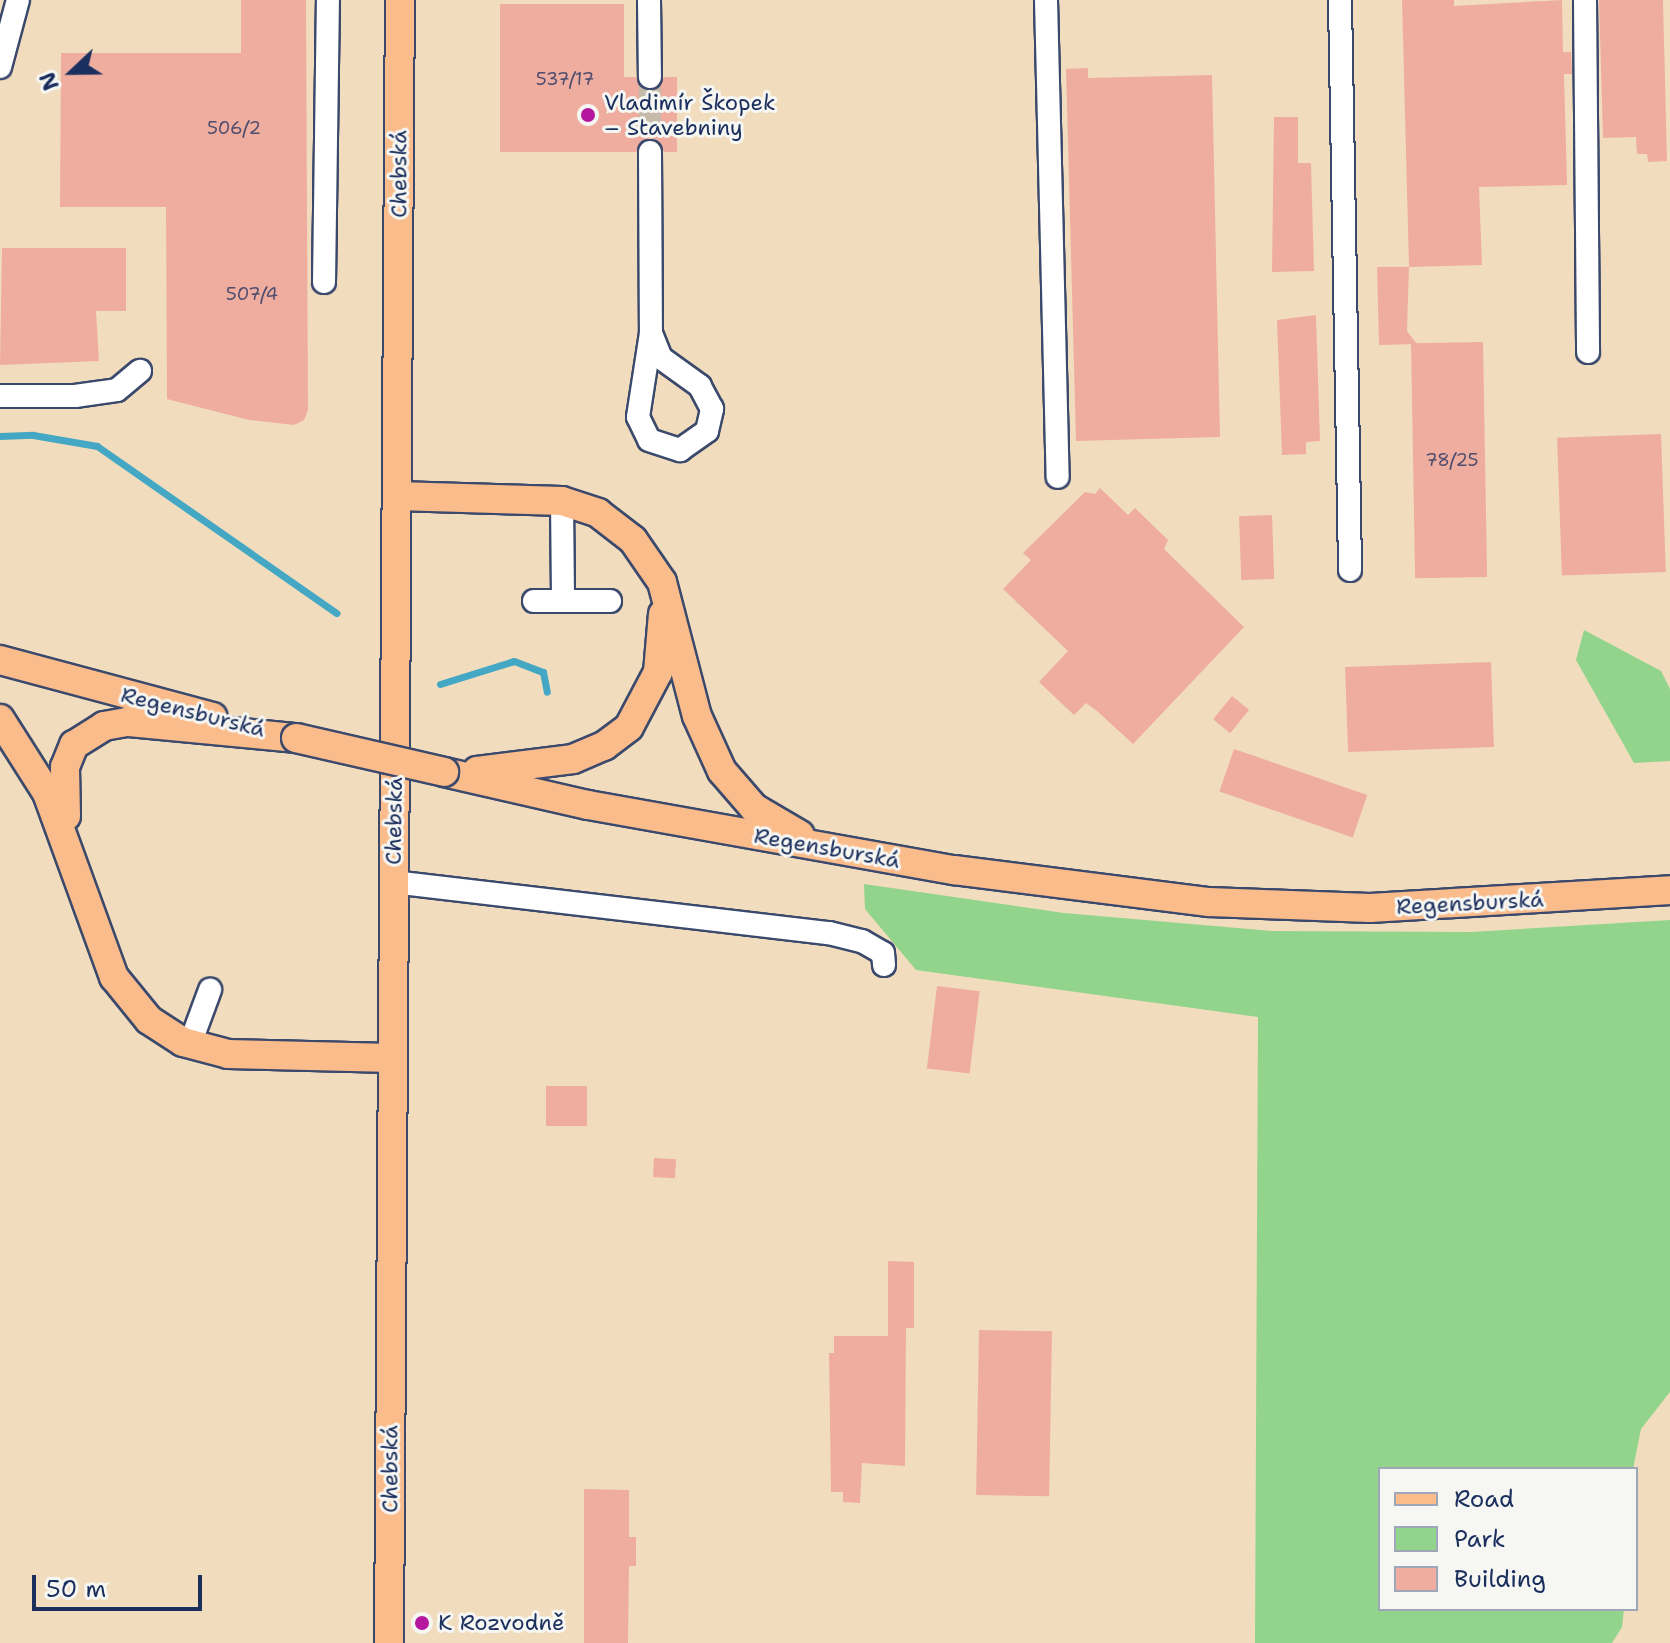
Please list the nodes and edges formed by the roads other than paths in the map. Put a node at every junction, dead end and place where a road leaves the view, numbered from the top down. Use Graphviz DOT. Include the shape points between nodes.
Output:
graph roads {
  1 [pos="18,0"];
  2 [pos="328,0"];
  3 [pos="400,0"];
  4 [pos="649,0"];
  5 [pos="1046,0"];
  6 [pos="1340,0"];
  7 [pos="1585,0"];
  8 [pos="0,67"];
  9 [pos="650,77"];
  10 [pos="650,152"];
  11 [pos="324,282"];
  12 [pos="651,333"];
  13 [pos="1588,352"];
  14 [pos="140,371"];
  15 [pos="0,396"];
  16 [pos="1058,477"];
  17 [pos="397,496"];
  18 [pos="562,501"];
  19 [pos="649,559"];
  20 [pos="1350,570"];
  21 [pos="534,601"];
  22 [pos="563,601"];
  23 [pos="610,601"];
  24 [pos="0,660"];
  25 [pos="0,719"];
  26 [pos="256,732"];
  27 [pos="503,778"];
  28 [pos="69,845"];
  29 [pos="870,856"];
  30 [pos="393,882"];
  31 [pos="1670,890"];
  32 [pos="884,965"];
  33 [pos="210,990"];
  34 [pos="190,1044"];
  35 [pos="392,1058"];
  36 [pos="389,1643"];
  1 -- 8 [label="street"];
  2 -- 11 [label="street"];
  3 -- 17 [label="main road, Chebská"];
  4 -- 9 [label="street"];
  5 -- 16 [label="street"];
  6 -- 20 [label="street"];
  7 -- 13 [label="street"];
  10 -- 12 [label="street"];
  12 -- 12 [label="street" via="638,417 649,440 680,450 707,431 712,409 700,386 661,358"];
  14 -- 15 [label="street" via="117,390"];
  17 -- 18 [label="main road"];
  17 -- 30 [label="main road, Chebská"];
  18 -- 19 [label="main road" via="598,513"];
  18 -- 22 [label="street"];
  19 -- 27 [label="main road" via="664,630 658,672 644,707 604,746"];
  19 -- 29 [label="main road" via="672,609 701,730 722,771 754,808 786,830"];
  21 -- 22 [label="street"];
  22 -- 23 [label="street"];
  24 -- 26 [label="main road, Regensburská"];
  25 -- 28 [label="main road" via="38,774"];
  26 -- 27 [label="main road, Regensburská, bridge" via="444,772"];
  26 -- 28 [label="main road" via="127,722 87,733 74,745 65,767"];
  27 -- 29 [label="main road, Regensburská"];
  28 -- 34 [label="main road" via="114,977 149,1020"];
  29 -- 31 [label="main road, Regensburská" via="1209,902 1370,908"];
  30 -- 32 [label="street" via="829,933 883,953"];
  30 -- 35 [label="main road, Chebská"];
  33 -- 34 [label="street"];
  34 -- 35 [label="main road" via="244,1055"];
  35 -- 36 [label="main road, Chebská"];
}
